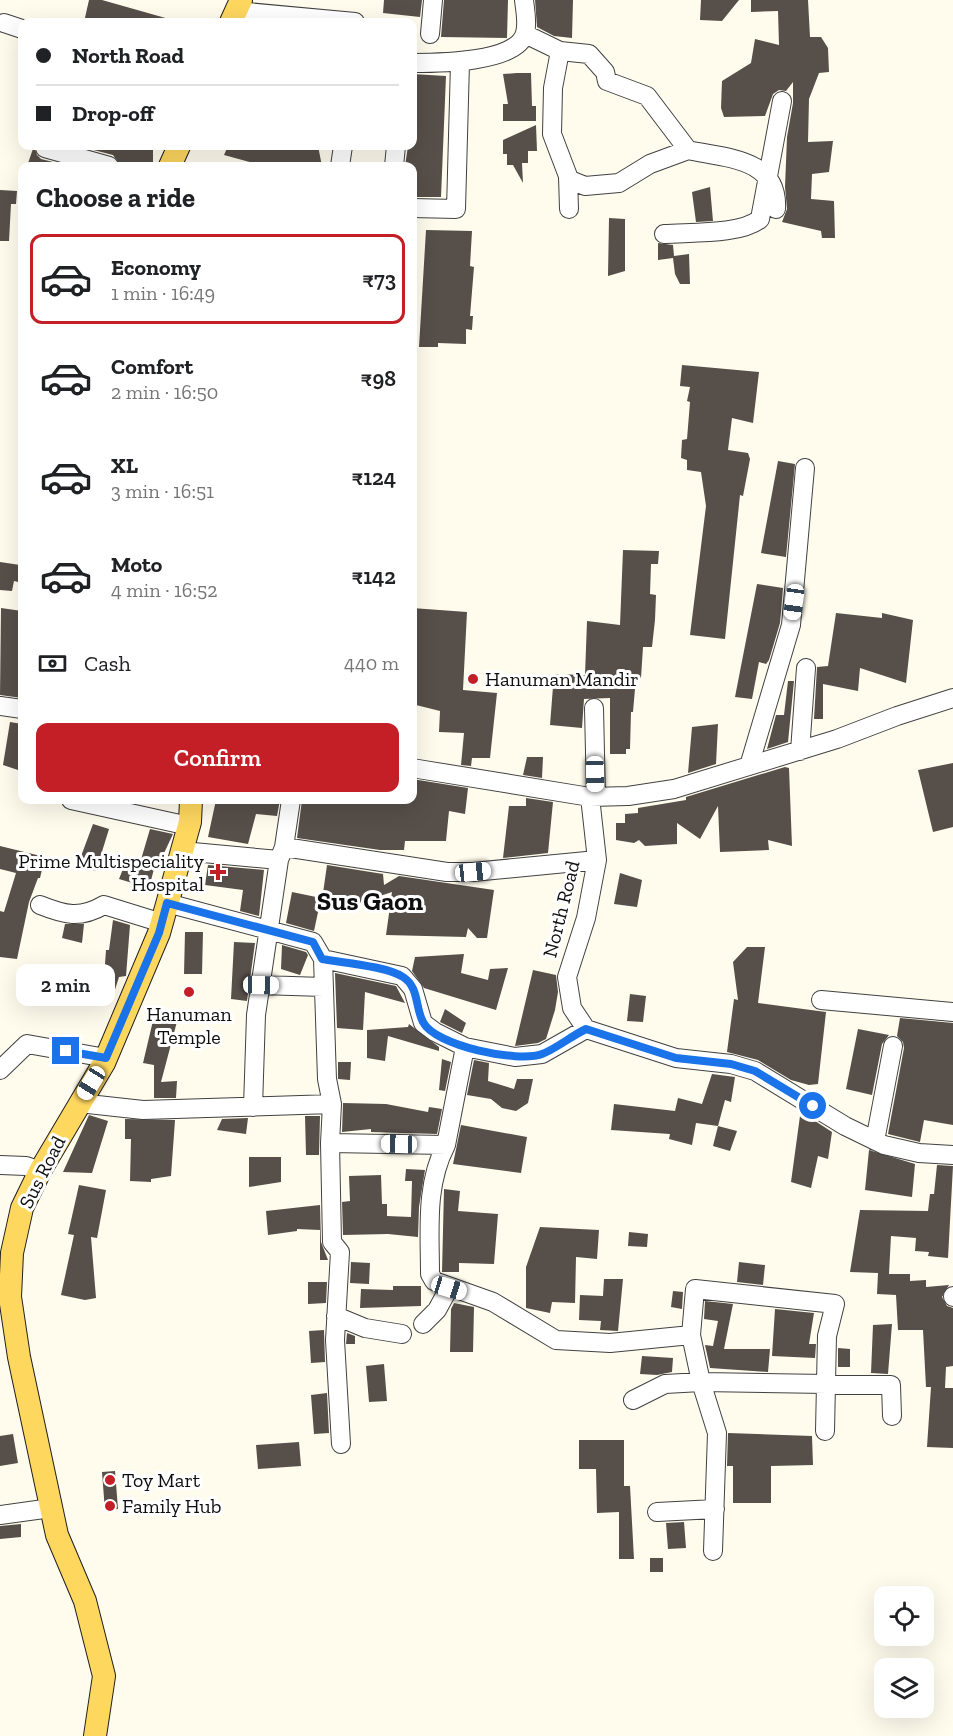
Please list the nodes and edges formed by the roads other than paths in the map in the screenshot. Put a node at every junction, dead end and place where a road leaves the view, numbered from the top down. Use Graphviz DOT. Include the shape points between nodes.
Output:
graph roads {
  1 [pos="433,0"];
  2 [pos="524,0"];
  3 [pos="236,11"];
  4 [pos="312,18"];
  5 [pos="4,23"];
  6 [pos="18,28"];
  7 [pos="430,34"];
  8 [pos="525,34"];
  9 [pos="560,51"];
  10 [pos="417,63"];
  11 [pos="460,63"];
  12 [pos="782,101"];
  13 [pos="52,150"];
  14 [pos="688,150"];
  15 [pos="95,162"];
  16 [pos="769,178"];
  17 [pos="568,179"];
  18 [pos="417,207"];
  19 [pos="569,209"];
  20 [pos="776,209"];
  21 [pos="664,234"];
  22 [pos="805,468"];
  23 [pos="806,668"];
  24 [pos="953,698"];
  25 [pos="0,706"];
  26 [pos="18,708"];
  27 [pos="594,708"];
  28 [pos="800,751"];
  29 [pos="749,766"];
  30 [pos="417,769"];
  31 [pos="593,797"];
  32 [pos="89,804"];
  33 [pos="191,804"];
  34 [pos="290,804"];
  35 [pos="189,826"];
  36 [pos="182,851"];
  37 [pos="282,854"];
  38 [pos="597,860"];
  39 [pos="40,904"];
  40 [pos="164,913"];
  41 [pos="270,931"];
  42 [pos="322,959"];
  43 [pos="261,985"];
  44 [pos="323,987"];
  45 [pos="821,1000"];
  46 [pos="572,1008"];
  47 [pos="953,1012"];
  48 [pos="586,1029"];
  49 [pos="561,1042"];
  50 [pos="893,1046"];
  51 [pos="465,1047"];
  52 [pos="106,1058"];
  53 [pos="0,1070"];
  54 [pos="79,1103"];
  55 [pos="332,1104"];
  56 [pos="253,1107"];
  57 [pos="875,1141"];
  58 [pos="330,1143"];
  59 [pos="446,1145"];
  60 [pos="953,1155"];
  61 [pos="0,1165"];
  62 [pos="40,1171"];
  63 [pos="449,1288"];
  64 [pos="5,1298"];
  65 [pos="336,1316"];
  66 [pos="423,1324"];
  67 [pos="402,1334"];
  68 [pos="691,1335"];
  69 [pos="701,1382"];
  70 [pos="826,1384"];
  71 [pos="633,1400"];
  72 [pos="892,1416"];
  73 [pos="825,1431"];
  74 [pos="341,1444"];
  75 [pos="51,1509"];
  76 [pos="715,1509"];
  77 [pos="657,1512"];
  78 [pos="0,1515"];
  79 [pos="713,1551"];
  80 [pos="95,1736"];
  1 -- 7 [label="street"];
  2 -- 8 [label="street"];
  3 -- 4 [label="street"];
  5 -- 6 [label="street"];
  8 -- 9 [label="street"];
  8 -- 11 [label="street" via="516,47"];
  9 -- 14 [label="street" via="589,54 605,72 607,81 646,96"];
  9 -- 17 [label="street" via="553,88 552,134"];
  10 -- 11 [label="street"];
  11 -- 18 [label="street" via="456,209"];
  12 -- 16 [label="street"];
  13 -- 15 [label="street"];
  14 -- 16 [label="street" via="753,165"];
  14 -- 17 [label="street" via="650,164 619,183 585,186"];
  16 -- 20 [label="street" via="777,192"];
  16 -- 21 [label="street" via="760,219 752,226"];
  17 -- 19 [label="street"];
  22 -- 29 [label="street" via="791,625"];
  23 -- 28 [label="street"];
  24 -- 28 [label="street"];
  25 -- 26 [label="street"];
  27 -- 31 [label="street, North Road"];
  28 -- 29 [label="street"];
  29 -- 31 [label="street" via="674,789"];
  30 -- 31 [label="street"];
  31 -- 38 [label="street, North Road"];
  32 -- 35 [label="street"];
  33 -- 35 [label="main road, Sus Road"];
  34 -- 37 [label="street"];
  35 -- 36 [label="main road, Sus Road"];
  36 -- 37 [label="street"];
  36 -- 40 [label="main road, Sus Road"];
  37 -- 38 [label="street" via="447,872"];
  37 -- 41 [label="street"];
  38 -- 46 [label="street, North Road" via="586,918 567,977"];
  39 -- 40 [label="street" via="75,916 104,905"];
  40 -- 41 [label="street"];
  40 -- 52 [label="main road, Sus Road"];
  41 -- 42 [label="street" via="313,942"];
  41 -- 43 [label="street"];
  42 -- 44 [label="street"];
  42 -- 51 [label="street" via="402,976 413,989 423,1023"];
  43 -- 44 [label="street"];
  43 -- 56 [label="street" via="256,1015"];
  44 -- 55 [label="street" via="327,1079"];
  45 -- 47 [label="street"];
  46 -- 48 [label="street, North Road"];
  46 -- 49 [label="street"];
  48 -- 49 [label="street"];
  48 -- 57 [label="street" via="676,1058 731,1064 755,1071"];
  49 -- 51 [label="street" via="542,1054 515,1057"];
  50 -- 57 [label="street"];
  51 -- 59 [label="street"];
  52 -- 53 [label="street" via="27,1044"];
  52 -- 54 [label="main road, Sus Road"];
  54 -- 56 [label="street" via="143,1110"];
  54 -- 62 [label="main road, Sus Road"];
  55 -- 56 [label="street"];
  55 -- 58 [label="street"];
  57 -- 60 [label="street" via="919,1153"];
  58 -- 59 [label="street"];
  58 -- 65 [label="street" via="332,1242 340,1252"];
  59 -- 63 [label="street" via="436,1162 431,1185 430,1274 434,1281"];
  61 -- 62 [label="street"];
  62 -- 64 [label="main road, Sus Road" via="22,1208"];
  63 -- 66 [label="street" via="437,1310"];
  63 -- 68 [label="street" via="494,1302 556,1340 610,1343"];
  64 -- 75 [label="main road, Sus Road"];
  65 -- 67 [label="street" via="365,1328"];
  65 -- 74 [label="street"];
  68 -- 69 [label="street"];
  68 -- 70 [label="street" via="695,1289 836,1304 827,1336"];
  69 -- 70 [label="street"];
  69 -- 71 [label="street" via="665,1384"];
  69 -- 76 [label="street" via="717,1433"];
  70 -- 72 [label="street" via="891,1385"];
  70 -- 73 [label="street"];
  75 -- 78 [label="street"];
  75 -- 80 [label="main road, Sus Road" via="57,1534 85,1601 104,1676"];
  76 -- 77 [label="street"];
  76 -- 79 [label="street"];
}
